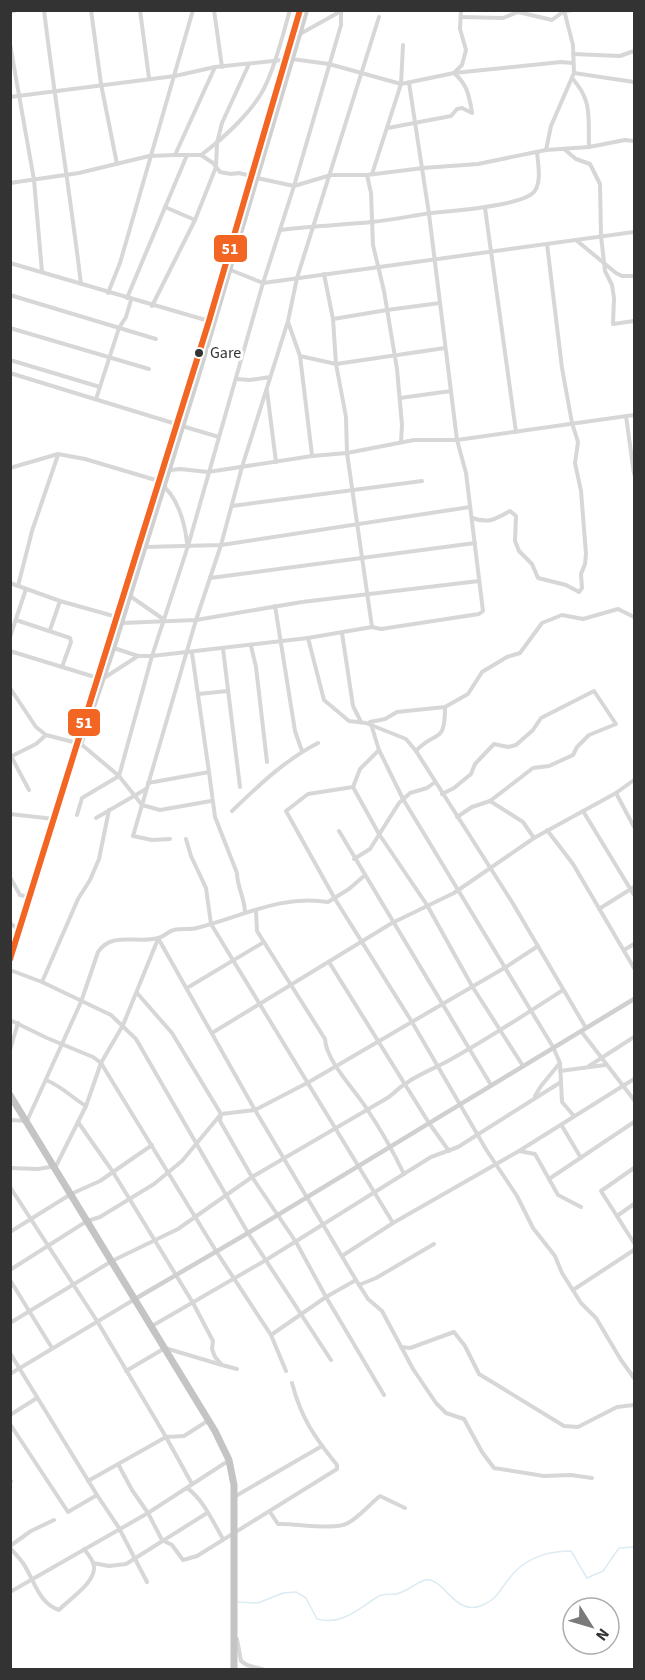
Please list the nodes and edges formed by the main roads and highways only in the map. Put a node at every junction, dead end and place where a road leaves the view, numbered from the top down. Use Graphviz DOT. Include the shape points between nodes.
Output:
graph roads {
  1 [pos="300,10"];
  2 [pos="307,10"];
  3 [pos="254,177"];
  4 [pos="212,322"];
  5 [pos="179,425"];
  6 [pos="101,679"];
  7 [pos="10,959"];
  8 [pos="634,999"];
  9 [pos="10,1095"];
  10 [pos="135,1299"];
  11 [pos="234,1670"];
  1 -- 3 [label="main road"];
  2 -- 3 [label="main road"];
  3 -- 4 [label="main road"];
  3 -- 4 [label="main road" via="223,267"];
  4 -- 5 [label="main road"];
  5 -- 6 [label="main road"];
  5 -- 6 [label="main road" via="169,471"];
  6 -- 7 [label="main road"];
  8 -- 10 [label="main road"];
  9 -- 10 [label="highway"];
  10 -- 11 [label="highway" via="229,1460 234,1485"];
}
